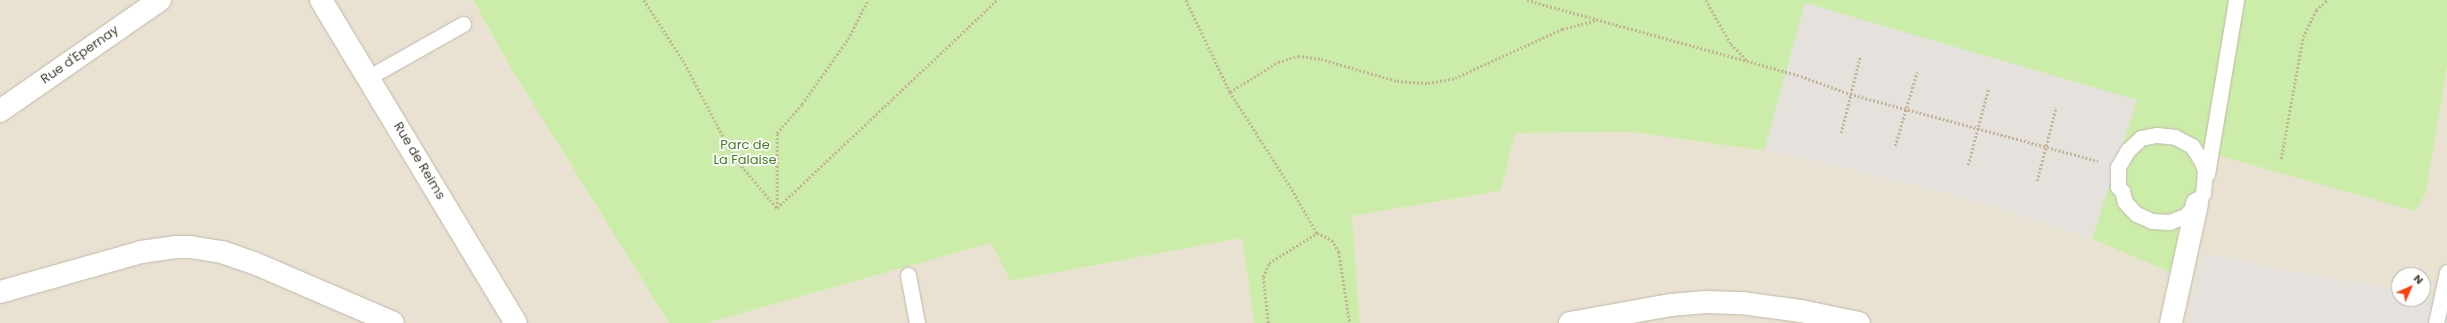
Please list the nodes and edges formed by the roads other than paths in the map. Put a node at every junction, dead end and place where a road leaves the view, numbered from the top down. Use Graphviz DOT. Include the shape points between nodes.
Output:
graph roads {
  1 [pos="160,0"];
  2 [pos="321,0"];
  3 [pos="2236,0"];
  4 [pos="463,24"];
  5 [pos="369,77"];
  6 [pos="0,111"];
  7 [pos="2205,180"];
  8 [pos="2197,204"];
  9 [pos="2447,272"];
  10 [pos="908,275"];
  11 [pos="0,292"];
  12 [pos="1648,316"];
  13 [pos="393,323"];
  14 [pos="516,323"];
  15 [pos="917,323"];
  16 [pos="1570,323"];
  17 [pos="1858,323"];
  18 [pos="2171,323"];
  19 [pos="2436,323"];
  1 -- 6 [label="street, Rue d'Epernay"];
  2 -- 5 [label="street, Rue de Reims"];
  3 -- 7 [label="lane"];
  4 -- 5 [label="lane"];
  5 -- 14 [label="street, Rue de Reims"];
  7 -- 8 [label="lane"];
  7 -- 8 [label="lane" via="2202,162 2195,150 2184,141 2166,135 2141,138 2128,150 2118,166 2118,187 2122,191 2124,202 2144,219 2160,222 2177,220"];
  8 -- 18 [label="street"];
  9 -- 19 [label="lane"];
  10 -- 15 [label="lane"];
  11 -- 13 [label="street" via="141,252 190,247 222,252 254,263"];
  12 -- 16 [label="street"];
  12 -- 17 [label="street" via="1691,303 1742,303 1801,311"];
}
